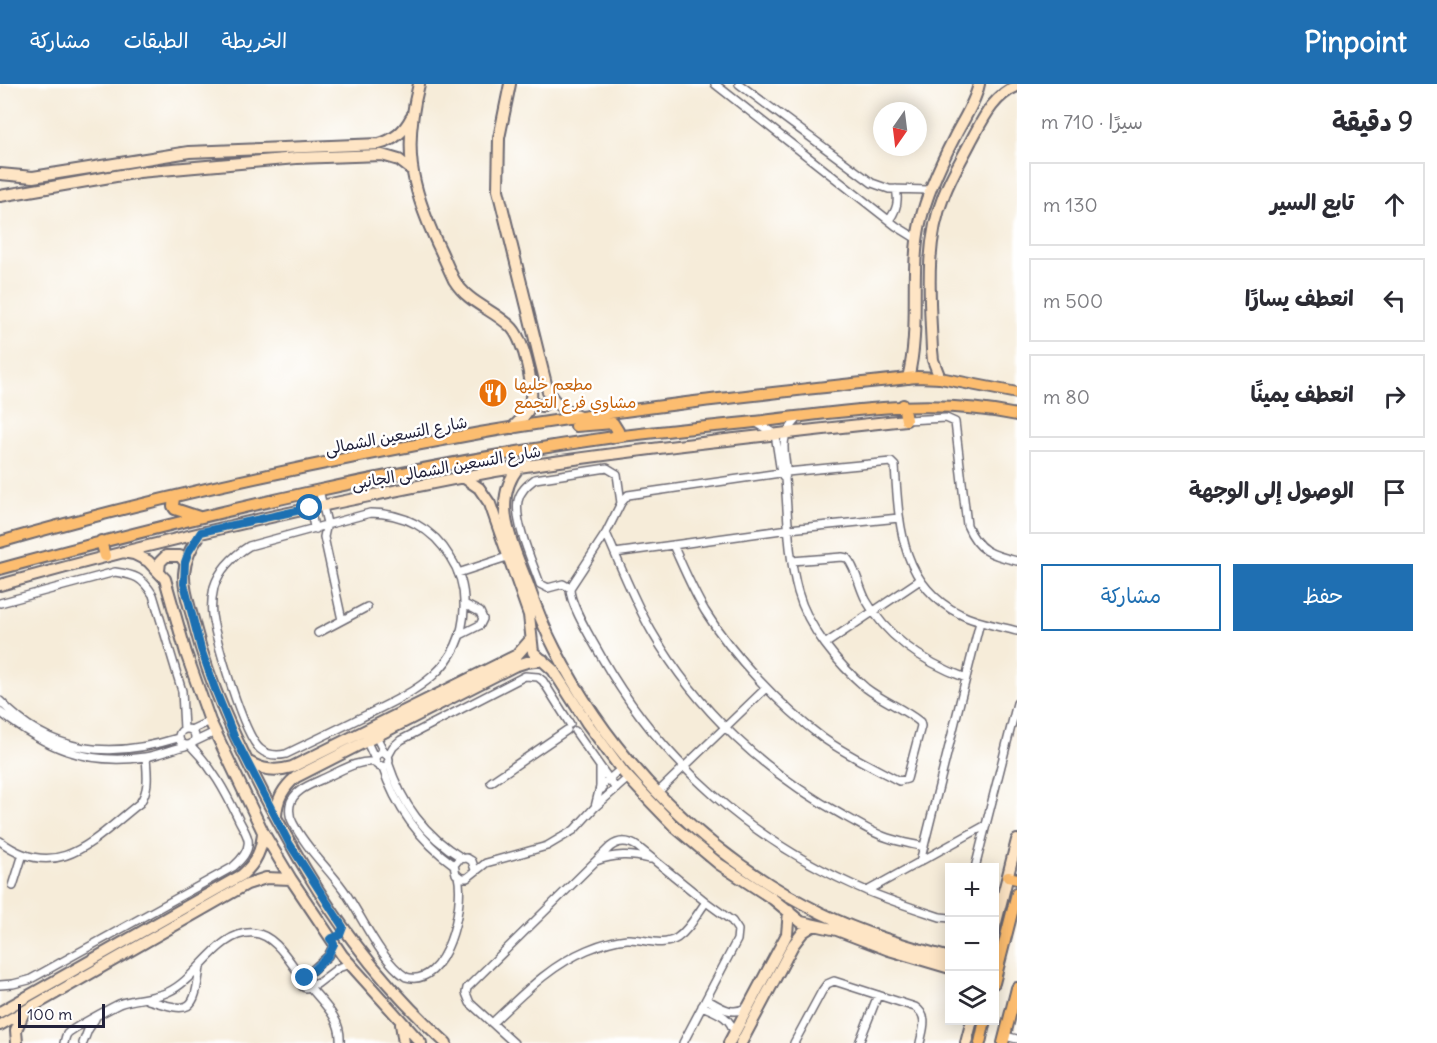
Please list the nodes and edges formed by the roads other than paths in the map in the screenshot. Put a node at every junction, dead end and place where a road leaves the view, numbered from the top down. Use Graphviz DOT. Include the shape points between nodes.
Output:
graph roads {
  1 [pos="419,84"];
  2 [pos="510,84"];
  3 [pos="715,84"];
  4 [pos="739,84"];
  5 [pos="1017,86"];
  6 [pos="978,88"];
  7 [pos="995,100"];
  8 [pos="411,118"];
  9 [pos="412,170"];
  10 [pos="0,174"];
  11 [pos="19,177"];
  12 [pos="896,189"];
  13 [pos="930,190"];
  14 [pos="13,193"];
  15 [pos="0,196"];
  16 [pos="889,220"];
  17 [pos="917,239"];
  18 [pos="914,349"];
  19 [pos="932,350"];
  20 [pos="908,378"];
  21 [pos="940,378"];
  22 [pos="1017,393"];
  23 [pos="551,398"];
  24 [pos="531,404"];
  25 [pos="903,405"];
  26 [pos="1017,415"];
  27 [pos="799,417"];
  28 [pos="584,418"];
  29 [pos="906,420"];
  30 [pos="755,422"];
  31 [pos="548,423"];
  32 [pos="512,428"];
  33 [pos="788,433"];
  34 [pos="775,434"];
  35 [pos="612,438"];
  36 [pos="519,467"];
  37 [pos="784,474"];
  38 [pos="463,477"];
  39 [pos="320,490"];
  40 [pos="306,493"];
  41 [pos="174,497"];
  42 [pos="621,503"];
  43 [pos="323,505"];
  44 [pos="310,508"];
  45 [pos="499,512"];
  46 [pos="202,518"];
  47 [pos="899,518"];
  48 [pos="327,523"];
  49 [pos="314,527"];
  50 [pos="789,529"];
  51 [pos="201,532"];
  52 [pos="606,533"];
  53 [pos="324,537"];
  54 [pos="0,542"];
  55 [pos="100,542"];
  56 [pos="673,544"];
  57 [pos="119,552"];
  58 [pos="615,553"];
  59 [pos="105,556"];
  60 [pos="507,557"];
  61 [pos="792,561"];
  62 [pos="1017,561"];
  63 [pos="185,562"];
  64 [pos="0,569"];
  65 [pos="159,571"];
  66 [pos="458,573"];
  67 [pos="920,580"];
  68 [pos="0,585"];
  69 [pos="570,588"];
  70 [pos="0,603"];
  71 [pos="464,604"];
  72 [pos="367,607"];
  73 [pos="872,611"];
  74 [pos="342,620"];
  75 [pos="980,622"];
  76 [pos="1017,631"];
  77 [pos="547,632"];
  78 [pos="318,633"];
  79 [pos="460,635"];
  80 [pos="531,640"];
  81 [pos="825,644"];
  82 [pos="555,650"];
  83 [pos="541,661"];
  84 [pos="966,678"];
  85 [pos="766,688"];
  86 [pos="395,700"];
  87 [pos="0,701"];
  88 [pos="1017,703"];
  89 [pos="221,705"];
  90 [pos="382,707"];
  91 [pos="401,711"];
  92 [pos="0,712"];
  93 [pos="208,718"];
  94 [pos="388,718"];
  95 [pos="571,728"];
  96 [pos="725,728"];
  97 [pos="188,730"];
  98 [pos="1012,732"];
  99 [pos="369,734"];
  100 [pos="234,736"];
  101 [pos="217,737"];
  102 [pos="1017,737"];
  103 [pos="178,738"];
  104 [pos="189,744"];
  105 [pos="146,757"];
  106 [pos="246,760"];
  107 [pos="382,760"];
  108 [pos="600,768"];
  109 [pos="684,768"];
  110 [pos="625,773"];
  111 [pos="609,779"];
  112 [pos="491,782"];
  113 [pos="600,787"];
  114 [pos="616,789"];
  115 [pos="657,793"];
  116 [pos="607,796"];
  117 [pos="595,807"];
  118 [pos="276,817"];
  119 [pos="986,825"];
  120 [pos="263,832"];
  121 [pos="1017,840"];
  122 [pos="0,841"];
  123 [pos="924,847"];
  124 [pos="23,854"];
  125 [pos="462,858"];
  126 [pos="470,859"];
  127 [pos="492,860"];
  128 [pos="655,861"];
  129 [pos="594,862"];
  130 [pos="920,862"];
  131 [pos="976,863"];
  132 [pos="454,865"];
  133 [pos="247,870"];
  134 [pos="475,870"];
  135 [pos="458,876"];
  136 [pos="470,877"];
  137 [pos="1012,878"];
  138 [pos="291,879"];
  139 [pos="254,881"];
  140 [pos="13,886"];
  141 [pos="867,891"];
  142 [pos="460,892"];
  143 [pos="1017,893"];
  144 [pos="797,900"];
  145 [pos="706,902"];
  146 [pos="789,913"];
  147 [pos="820,913"];
  148 [pos="998,917"];
  149 [pos="945,918"];
  150 [pos="816,925"];
  151 [pos="343,927"];
  152 [pos="332,941"];
  153 [pos="364,954"];
  154 [pos="945,956"];
  155 [pos="350,964"];
  156 [pos="200,965"];
  157 [pos="945,967"];
  158 [pos="997,971"];
  159 [pos="308,982"];
  160 [pos="0,985"];
  161 [pos="1017,988"];
  162 [pos="878,995"];
  163 [pos="145,999"];
  164 [pos="704,1002"];
  165 [pos="22,1006"];
  166 [pos="749,1006"];
  167 [pos="0,1012"];
  168 [pos="97,1017"];
  169 [pos="400,1021"];
  170 [pos="492,1023"];
  171 [pos="0,1025"];
  172 [pos="971,1025"];
  173 [pos="984,1025"];
  174 [pos="1017,1039"];
  175 [pos="735,1040"];
  176 [pos="1004,1040"];
  177 [pos="17,1043"];
  178 [pos="64,1043"];
  179 [pos="83,1043"];
  180 [pos="340,1043"];
  181 [pos="404,1043"];
  182 [pos="421,1043"];
  183 [pos="446,1043"];
  184 [pos="514,1043"];
  185 [pos="683,1043"];
  186 [pos="794,1043"];
  187 [pos="859,1043"];
  188 [pos="920,1043"];
  189 [pos="966,1043"];
  190 [pos="980,1043"];
  1 -- 8 [label="street"];
  2 -- 23 [label="street" via="499,138 498,190"];
  3 -- 16 [label="street"];
  4 -- 12 [label="street" via="866,180"];
  5 -- 7 [label="street"];
  6 -- 7 [label="street"];
  6 -- 13 [label="street"];
  7 -- 19 [label="street" via="944,194 935,226 929,274"];
  8 -- 9 [label="street"];
  8 -- 11 [label="street" via="402,132 379,144 189,152"];
  9 -- 14 [label="street" via="399,160 382,155 296,158 160,170"];
  9 -- 24 [label="street" via="420,202 454,279 470,299 508,324 519,337"];
  10 -- 11 [label="street"];
  11 -- 14 [label="street"];
  12 -- 13 [label="street"];
  12 -- 16 [label="street" via="898,202"];
  13 -- 17 [label="street"];
  14 -- 15 [label="street"];
  16 -- 17 [label="street"];
  17 -- 18 [label="street"];
  18 -- 19 [label="street" via="923,353"];
  18 -- 20 [label="street"];
  19 -- 21 [label="street"];
  20 -- 21 [label="main road, شارع التسعين الشمالى"];
  20 -- 28 [label="main road, شارع التسعين الشمالى"];
  21 -- 22 [label="main road, شارع التسعين الشمالى"];
  23 -- 24 [label="street" via="542,406"];
  23 -- 28 [label="street" via="566,411"];
  24 -- 32 [label="street"];
  25 -- 26 [label="main road" via="971,407"];
  25 -- 27 [label="main road"];
  25 -- 29 [label="main road"];
  27 -- 30 [label="main road"];
  27 -- 33 [label="street"];
  28 -- 31 [label="main road, شارع التسعين الشمالى"];
  29 -- 33 [label="street, شارع التسعين الشمالى الجانبى"];
  29 -- 62 [label="street" via="946,418 955,422 967,525 984,550"];
  30 -- 34 [label="street"];
  30 -- 35 [label="main road"];
  31 -- 32 [label="main road, شارع التسعين الشمالى"];
  31 -- 35 [label="main road" via="561,427 613,423 618,431"];
  32 -- 41 [label="main road, شارع التسعين الشمالى"];
  33 -- 34 [label="street, شارع التسعين الشمالى الجانبى"];
  33 -- 37 [label="street"];
  34 -- 36 [label="street, شارع التسعين الشمالى الجانبى"];
  34 -- 37 [label="street"];
  35 -- 39 [label="main road"];
  36 -- 38 [label="street, شارع التسعين الشمالى الجانبى"];
  36 -- 45 [label="street" via="505,491"];
  37 -- 42 [label="street" via="634,493"];
  37 -- 47 [label="street" via="892,463"];
  37 -- 50 [label="street"];
  38 -- 43 [label="street, شارع التسعين الشمالى الجانبى"];
  38 -- 45 [label="street"];
  39 -- 40 [label="main road"];
  39 -- 43 [label="street"];
  40 -- 44 [label="street"];
  40 -- 46 [label="main road"];
  41 -- 46 [label="main road" via="175,510"];
  41 -- 54 [label="main road, شارع التسعين الشمالى"];
  42 -- 52 [label="street"];
  42 -- 69 [label="street" via="617,474 607,468 535,479 521,493 518,513 540,584 548,588 563,584"];
  43 -- 44 [label="street, شارع التسعين الشمالى الجانبى"];
  43 -- 48 [label="street"];
  44 -- 49 [label="street"];
  44 -- 51 [label="street, شارع التسعين الشمالى الجانبى"];
  45 -- 60 [label="street"];
  45 -- 77 [label="street"];
  46 -- 55 [label="main road"];
  47 -- 50 [label="street"];
  47 -- 67 [label="street" via="905,549"];
  48 -- 49 [label="street"];
  48 -- 53 [label="street"];
  48 -- 66 [label="street" via="370,513 401,517 416,523 442,544"];
  49 -- 53 [label="street"];
  49 -- 90 [label="street" via="249,546 237,553 220,574 213,594 212,615 236,699 258,748 279,756"];
  50 -- 56 [label="street"];
  50 -- 61 [label="street"];
  51 -- 57 [label="street, شارع التسعين الشمالى الجانبى"];
  51 -- 63 [label="street"];
  52 -- 58 [label="street"];
  52 -- 69 [label="street"];
  53 -- 74 [label="street"];
  55 -- 59 [label="main road"];
  55 -- 64 [label="main road"];
  56 -- 58 [label="street"];
  56 -- 85 [label="street" via="706,612"];
  57 -- 59 [label="street, شارع التسعين الشمالى الجانبى"];
  57 -- 65 [label="street" via="134,554"];
  58 -- 96 [label="street" via="631,593 661,646"];
  59 -- 68 [label="street, شارع التسعين الشمالى الجانبى"];
  60 -- 66 [label="street"];
  60 -- 80 [label="street" via="530,621"];
  61 -- 73 [label="street" via="847,558"];
  61 -- 81 [label="street" via="798,593"];
  63 -- 65 [label="street" via="171,554 160,562"];
  63 -- 89 [label="street" via="184,584"];
  65 -- 93 [label="street" via="169,589"];
  66 -- 71 [label="street"];
  67 -- 73 [label="street"];
  67 -- 75 [label="street" via="944,604"];
  69 -- 109 [label="street" via="570,597 587,632 636,712"];
  70 -- 97 [label="street" via="115,572 134,575 145,582 153,595 182,691"];
  71 -- 79 [label="street"];
  71 -- 79 [label="street" via="480,612 483,618 477,627"];
  72 -- 74 [label="street"];
  73 -- 81 [label="street"];
  73 -- 84 [label="street" via="912,650"];
  74 -- 78 [label="street"];
  75 -- 76 [label="street"];
  75 -- 84 [label="street"];
  77 -- 80 [label="street" via="536,634"];
  77 -- 82 [label="street"];
  79 -- 86 [label="street" via="436,674"];
  80 -- 83 [label="street" via="533,652"];
  80 -- 91 [label="street" via="517,655"];
  81 -- 85 [label="street" via="867,688 920,722 905,781 824,738"];
  82 -- 83 [label="street" via="551,657"];
  82 -- 115 [label="street" via="597,718"];
  83 -- 99 [label="street" via="514,666"];
  83 -- 110 [label="street" via="553,670"];
  84 -- 123 [label="street"];
  85 -- 96 [label="street"];
  86 -- 90 [label="street"];
  86 -- 91 [label="street"];
  87 -- 103 [label="street" via="34,729 77,747 121,751"];
  88 -- 98 [label="street"];
  89 -- 93 [label="street" via="213,707"];
  89 -- 100 [label="street"];
  90 -- 94 [label="street"];
  91 -- 94 [label="street"];
  92 -- 105 [label="street" via="27,733 57,748 90,757"];
  93 -- 97 [label="street"];
  93 -- 101 [label="street"];
  94 -- 99 [label="street"];
  95 -- 107 [label="street" via="543,681 525,676 401,740"];
  95 -- 108 [label="street"];
  95 -- 112 [label="street"];
  96 -- 109 [label="street"];
  96 -- 123 [label="street" via="819,802 878,834"];
  97 -- 103 [label="street"];
  97 -- 104 [label="street" via="195,737"];
  98 -- 102 [label="street"];
  98 -- 119 [label="street"];
  99 -- 106 [label="street" via="280,770 256,767"];
  99 -- 107 [label="street"];
  99 -- 107 [label="street"];
  99 -- 118 [label="street" via="296,777 280,794"];
  100 -- 101 [label="street" via="228,743"];
  100 -- 106 [label="street"];
  101 -- 104 [label="street"];
  101 -- 120 [label="street"];
  103 -- 104 [label="street" via="180,743"];
  104 -- 105 [label="street"];
  104 -- 160 [label="street" via="214,773 248,839 242,858 233,867 29,980"];
  105 -- 124 [label="street" via="145,796 93,843 59,858"];
  106 -- 118 [label="street"];
  107 -- 125 [label="street" via="415,817 431,836"];
  107 -- 132 [label="street" via="393,795 412,826"];
  107 -- 142 [label="street" via="353,764 298,791 290,806 291,817 311,852 354,904 374,940 401,974 411,979 427,974 447,951"];
  108 -- 111 [label="street"];
  108 -- 113 [label="street"];
  109 -- 115 [label="street"];
  109 -- 141 [label="street" via="771,841"];
  110 -- 111 [label="street"];
  110 -- 114 [label="street"];
  110 -- 146 [label="street" via="694,844"];
  111 -- 113 [label="street"];
  111 -- 114 [label="street"];
  113 -- 116 [label="street"];
  113 -- 117 [label="street"];
  114 -- 116 [label="street"];
  115 -- 144 [label="street" via="726,855"];
  116 -- 117 [label="street"];
  117 -- 127 [label="street" via="557,842"];
  118 -- 151 [label="street"];
  119 -- 130 [label="street"];
  119 -- 131 [label="street"];
  120 -- 133 [label="street" via="259,853"];
  120 -- 138 [label="street"];
  121 -- 137 [label="street"];
  122 -- 124 [label="street"];
  123 -- 130 [label="street"];
  124 -- 140 [label="street"];
  125 -- 126 [label="street"];
  125 -- 132 [label="street"];
  126 -- 127 [label="street"];
  126 -- 134 [label="street"];
  127 -- 134 [label="street"];
  128 -- 129 [label="street" via="620,855"];
  128 -- 129 [label="street" via="633,843 620,842"];
  128 -- 145 [label="street"];
  129 -- 170 [label="street" via="470,983 467,999"];
  130 -- 141 [label="street"];
  132 -- 135 [label="street"];
  133 -- 139 [label="street"];
  133 -- 165 [label="street"];
  134 -- 136 [label="street"];
  135 -- 136 [label="street"];
  135 -- 142 [label="street"];
  136 -- 142 [label="street"];
  137 -- 148 [label="street"];
  138 -- 139 [label="street" via="272,877"];
  138 -- 152 [label="street"];
  139 -- 165 [label="street"];
  141 -- 149 [label="street"];
  143 -- 158 [label="main road"];
  144 -- 146 [label="street" via="789,906"];
  144 -- 147 [label="street"];
  145 -- 164 [label="street" via="736,925 738,935"];
  145 -- 170 [label="street" via="682,934 670,941 614,941 566,961 534,983"];
  146 -- 150 [label="street" via="801,922"];
  146 -- 166 [label="street" via="787,934"];
  147 -- 150 [label="street"];
  147 -- 154 [label="street"];
  150 -- 157 [label="street"];
  150 -- 175 [label="street" via="803,932 793,945"];
  151 -- 152 [label="street"];
  151 -- 153 [label="street"];
  152 -- 155 [label="street"];
  152 -- 159 [label="street" via="328,956 308,974"];
  153 -- 155 [label="street" via="355,956"];
  153 -- 183 [label="street"];
  155 -- 159 [label="street" via="317,984"];
  155 -- 169 [label="street"];
  156 -- 159 [label="street" via="236,936 255,933 273,941"];
  156 -- 163 [label="street" via="172,990"];
  156 -- 163 [label="street" via="197,995 190,1005 179,1008"];
  159 -- 180 [label="street" via="334,1014"];
  161 -- 176 [label="main road"];
  162 -- 186 [label="street" via="841,982 827,984"];
  162 -- 187 [label="street"];
  162 -- 188 [label="street" via="922,1011 925,1019"];
  163 -- 168 [label="street" via="120,1004"];
  164 -- 166 [label="street" via="732,1012"];
  164 -- 175 [label="street" via="728,1020"];
  164 -- 185 [label="street"];
  165 -- 167 [label="street"];
  165 -- 171 [label="street"];
  165 -- 177 [label="street"];
  166 -- 175 [label="street"];
  168 -- 178 [label="street" via="69,1032"];
  168 -- 179 [label="street"];
  169 -- 181 [label="street"];
  169 -- 182 [label="street"];
  170 -- 184 [label="street"];
  172 -- 189 [label="street"];
  173 -- 190 [label="main road"];
  174 -- 176 [label="street"];
}
